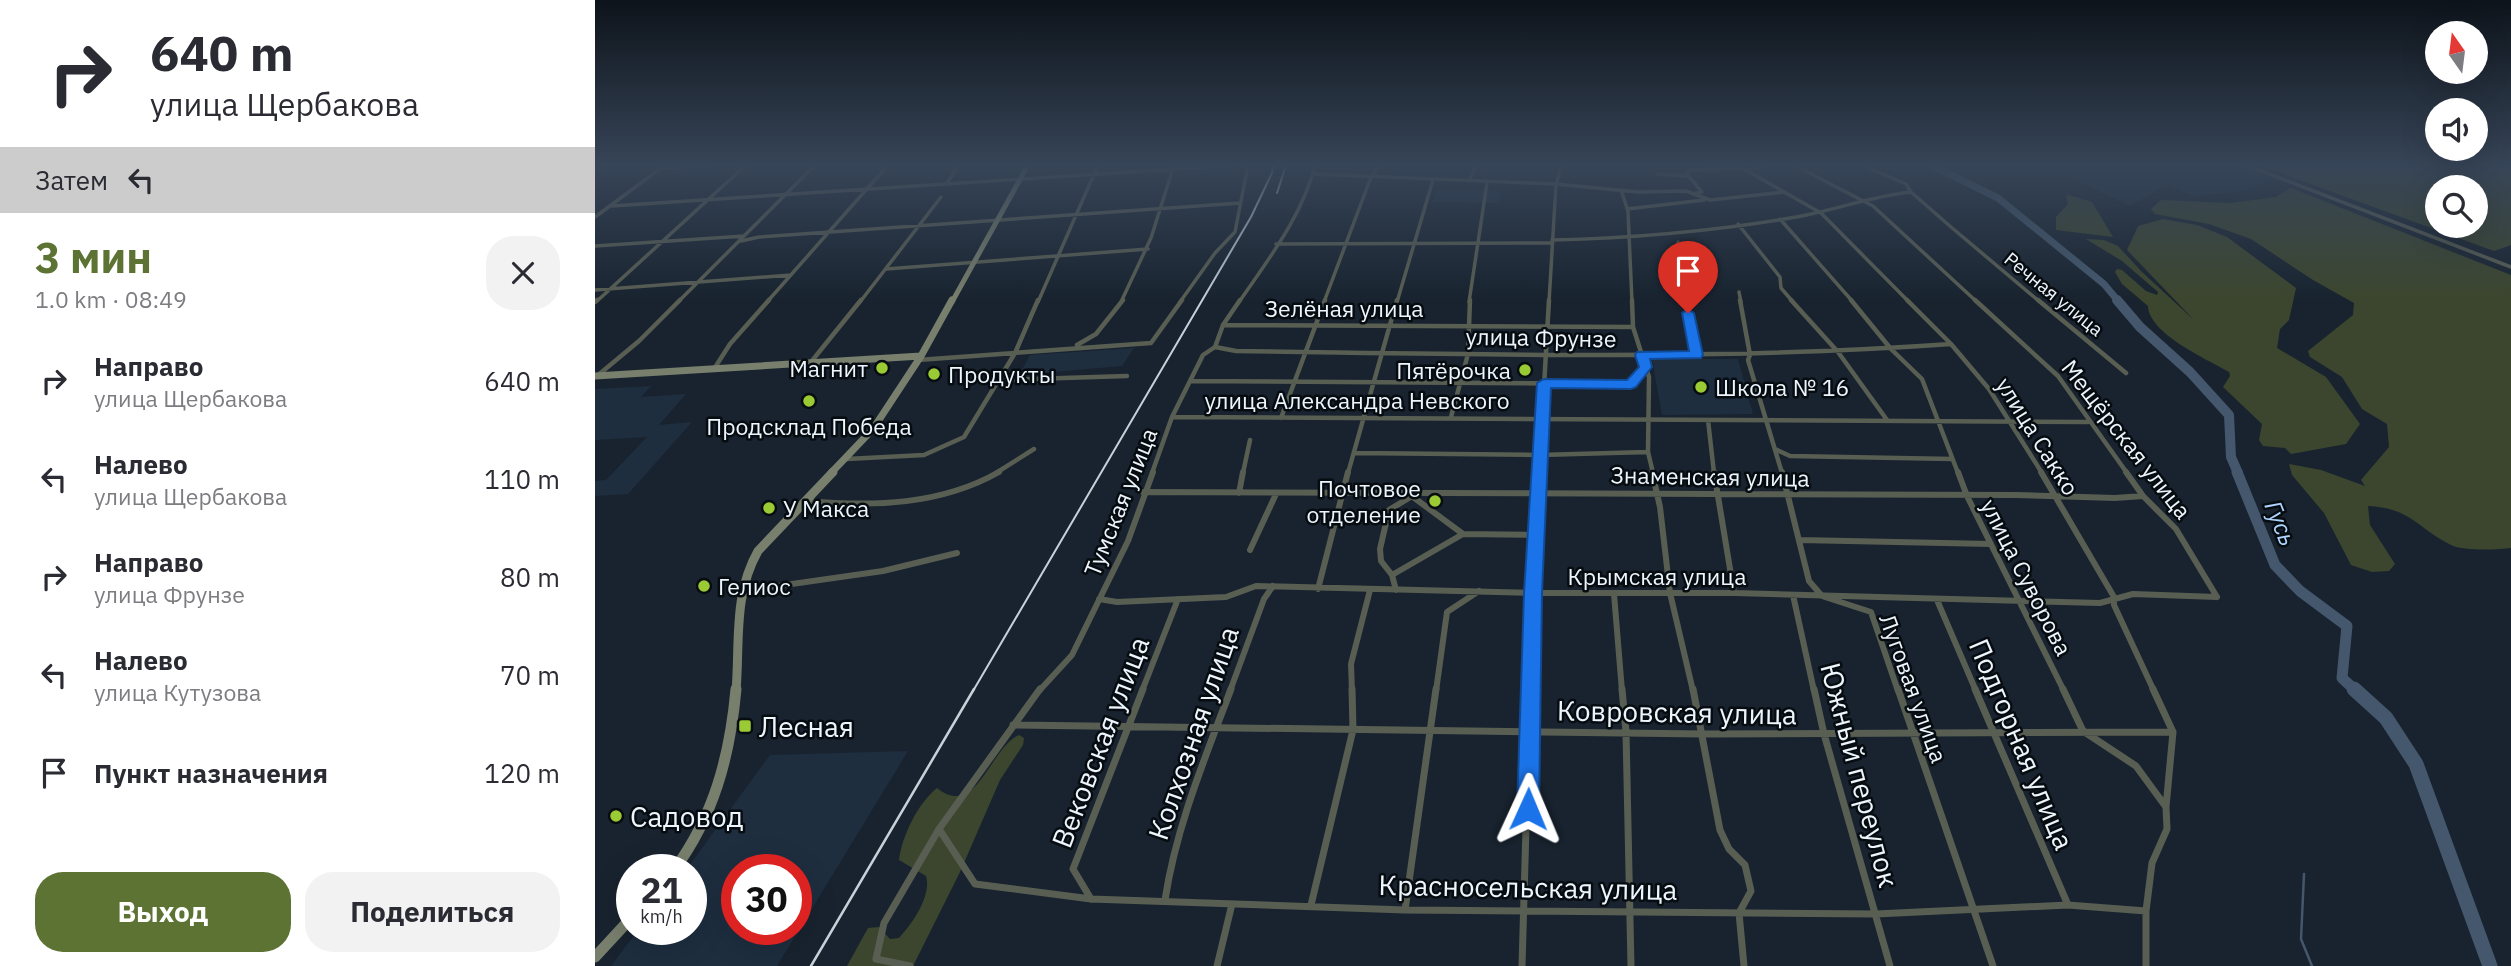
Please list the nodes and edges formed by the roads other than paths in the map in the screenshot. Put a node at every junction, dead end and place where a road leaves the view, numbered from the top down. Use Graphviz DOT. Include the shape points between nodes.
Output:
graph roads {
  1 [pos="697,210"];
  2 [pos="770,210"];
  3 [pos="849,210"];
  4 [pos="930,210"];
  5 [pos="1002,210"];
  6 [pos="1078,210"];
  7 [pos="1132,210"];
  8 [pos="1160,210"];
  9 [pos="1239,210"];
  10 [pos="1298,210"];
  11 [pos="1359,210"];
  12 [pos="1423,210"];
  13 [pos="1483,210"];
  14 [pos="1554,210"];
  15 [pos="1627,210"];
  16 [pos="1816,210"];
  17 [pos="1831,210"];
  18 [pos="1877,210"];
  19 [pos="1932,210"];
  20 [pos="2363,210"];
  21 [pos="1821,213"];
  22 [pos="1076,214"];
  23 [pos="997,219"];
  24 [pos="1780,219"];
  25 [pos="1738,225"];
  26 [pos="916,226"];
  27 [pos="830,232"];
  28 [pos="1627,237"];
  29 [pos="742,238"];
  30 [pos="660,242"];
  31 [pos="1551,242"];
  32 [pos="1678,242"];
  33 [pos="1412,243"];
  34 [pos="1276,244"];
  35 [pos="1346,244"];
  36 [pos="1478,244"];
  37 [pos="595,246"];
  38 [pos="1148,249"];
  39 [pos="1060,256"];
  40 [pos="972,262"];
  41 [pos="2511,267"];
  42 [pos="886,269"];
  43 [pos="791,275"];
  44 [pos="698,283"];
  45 [pos="609,289"];
  46 [pos="595,290"];
  47 [pos="1739,292"];
  48 [pos="595,302"];
  49 [pos="1223,325"];
  50 [pos="1391,325"];
  51 [pos="1316,326"];
  52 [pos="1470,327"];
  53 [pos="1548,327"];
  54 [pos="1633,327"];
  55 [pos="1151,343"];
  56 [pos="1951,344"];
  57 [pos="1215,347"];
  58 [pos="1070,348"];
  59 [pos="1891,349"];
  60 [pos="1305,352"];
  61 [pos="1838,352"];
  62 [pos="1015,353"];
  63 [pos="1383,353"];
  64 [pos="1466,354"];
  65 [pos="1547,355"];
  66 [pos="1641,355"];
  67 [pos="1696,355"];
  68 [pos="1750,355"];
  69 [pos="919,358"];
  70 [pos="811,362"];
  71 [pos="1646,367"];
  72 [pos="714,369"];
  73 [pos="2126,373"];
  74 [pos="596,376"];
  75 [pos="1127,376"];
  76 [pos="1000,380"];
  77 [pos="1190,381"];
  78 [pos="1463,381"];
  79 [pos="1293,383"];
  80 [pos="1544,383"];
  81 [pos="1373,384"];
  82 [pos="1172,417"];
  83 [pos="1362,417"];
  84 [pos="1451,417"];
  85 [pos="1281,418"];
  86 [pos="1543,418"];
  87 [pos="1647,420"];
  88 [pos="1708,420"];
  89 [pos="1764,420"];
  90 [pos="1887,420"];
  91 [pos="1938,422"];
  92 [pos="2012,422"];
  93 [pos="2088,422"];
  94 [pos="1249,440"];
  95 [pos="1034,449"];
  96 [pos="1775,449"];
  97 [pos="1648,452"];
  98 [pos="1355,453"];
  99 [pos="1540,455"];
  100 [pos="847,459"];
  101 [pos="1952,459"];
  102 [pos="1143,492"];
  103 [pos="1657,492"];
  104 [pos="1239,493"];
  105 [pos="1540,493"];
  106 [pos="1276,494"];
  107 [pos="1343,494"];
  108 [pos="1409,494"];
  109 [pos="1717,495"];
  110 [pos="1789,495"];
  111 [pos="1968,496"];
  112 [pos="2143,496"];
  113 [pos="2057,497"];
  114 [pos="808,501"];
  115 [pos="1463,534"];
  116 [pos="1536,535"];
  117 [pos="1800,540"];
  118 [pos="1990,544"];
  119 [pos="1251,550"];
  120 [pos="957,553"];
  121 [pos="1392,575"];
  122 [pos="1273,586"];
  123 [pos="1318,589"];
  124 [pos="1370,590"];
  125 [pos="1396,590"];
  126 [pos="740,591"];
  127 [pos="1479,591"];
  128 [pos="1533,593"];
  129 [pos="1670,593"];
  130 [pos="1734,593"];
  131 [pos="1614,594"];
  132 [pos="1793,595"];
  133 [pos="1822,596"];
  134 [pos="2114,597"];
  135 [pos="2217,597"];
  136 [pos="1099,599"];
  137 [pos="1178,599"];
  138 [pos="1937,600"];
  139 [pos="2021,601"];
  140 [pos="1013,725"];
  141 [pos="1131,725"];
  142 [pos="1217,727"];
  143 [pos="1353,730"];
  144 [pos="1429,730"];
  145 [pos="1529,731"];
  146 [pos="2083,731"];
  147 [pos="1626,732"];
  148 [pos="1993,732"];
  149 [pos="2173,732"];
  150 [pos="1703,734"];
  151 [pos="1824,734"];
  152 [pos="1912,734"];
  153 [pos="2166,807"];
  154 [pos="939,829"];
  155 [pos="687,854"];
  156 [pos="1091,899"];
  157 [pos="1165,900"];
  158 [pos="1232,904"];
  159 [pos="1311,905"];
  160 [pos="2069,905"];
  161 [pos="1973,908"];
  162 [pos="1405,910"];
  163 [pos="1629,911"];
  164 [pos="2146,911"];
  165 [pos="1526,912"];
  166 [pos="1739,913"];
  167 [pos="1876,914"];
  168 [pos="616,934"];
  169 [pos="595,957"];
  170 [pos="909,966"];
  171 [pos="1217,966"];
  172 [pos="1522,966"];
  173 [pos="1631,966"];
  174 [pos="1744,966"];
  175 [pos="1890,966"];
  176 [pos="1993,966"];
  177 [pos="2146,966"];
  1 -- 30 [label="street"];
  2 -- 29 [label="street"];
  3 -- 27 [label="street"];
  4 -- 26 [label="street"];
  5 -- 23 [label="main road"];
  6 -- 22 [label="street"];
  7 -- 22 [label="street"];
  8 -- 38 [label="street"];
  9 -- 55 [label="street" via="1235,232"];
  10 -- 34 [label="street, Тумская улица"];
  11 -- 35 [label="street"];
  12 -- 33 [label="street"];
  13 -- 36 [label="street"];
  14 -- 31 [label="street"];
  15 -- 28 [label="street"];
  16 -- 21 [label="street, улица Сакко"];
  17 -- 21 [label="street"];
  18 -- 93 [label="street, Мещёрская улица" via="2058,376"];
  19 -- 73 [label="street, Речная улица"];
  20 -- 41 [label="street"];
  21 -- 24 [label="street"];
  21 -- 56 [label="street, улица Сакко"];
  22 -- 23 [label="street"];
  22 -- 39 [label="street"];
  23 -- 26 [label="street"];
  23 -- 40 [label="main road"];
  24 -- 25 [label="street"];
  24 -- 59 [label="street, улица Суворова"];
  25 -- 28 [label="street"];
  25 -- 61 [label="street" via="1780,277 1781,288"];
  26 -- 27 [label="street"];
  26 -- 42 [label="street"];
  27 -- 29 [label="street"];
  27 -- 43 [label="street"];
  28 -- 31 [label="street"];
  28 -- 54 [label="street"];
  29 -- 30 [label="street"];
  29 -- 44 [label="street"];
  30 -- 37 [label="street"];
  30 -- 45 [label="street"];
  31 -- 36 [label="street"];
  31 -- 53 [label="street"];
  32 -- 67 [label="street"];
  33 -- 35 [label="street"];
  33 -- 36 [label="street"];
  33 -- 50 [label="street"];
  34 -- 35 [label="street"];
  34 -- 49 [label="street, Тумская улица"];
  35 -- 51 [label="street"];
  36 -- 52 [label="street" via="1467,317"];
  38 -- 39 [label="street"];
  38 -- 58 [label="street" via="1113,314 1088,341"];
  39 -- 40 [label="street"];
  39 -- 62 [label="street"];
  40 -- 42 [label="street"];
  40 -- 69 [label="main road"];
  42 -- 70 [label="street"];
  43 -- 44 [label="street"];
  43 -- 72 [label="street"];
  44 -- 45 [label="street"];
  44 -- 74 [label="street"];
  45 -- 46 [label="street"];
  45 -- 48 [label="street"];
  47 -- 68 [label="street"];
  49 -- 51 [label="street, Зелёная улица"];
  49 -- 57 [label="street, Тумская улица"];
  50 -- 51 [label="street, Зелёная улица"];
  50 -- 52 [label="street, Зелёная улица"];
  50 -- 63 [label="street"];
  51 -- 60 [label="street"];
  52 -- 53 [label="street, Зелёная улица"];
  52 -- 64 [label="street"];
  53 -- 54 [label="street, Зелёная улица"];
  53 -- 65 [label="street"];
  54 -- 66 [label="street"];
  55 -- 58 [label="street"];
  56 -- 59 [label="street, улица Фрунзе"];
  56 -- 92 [label="street, улица Сакко"];
  57 -- 60 [label="street, улица Фрунзе"];
  57 -- 77 [label="street, Тумская улица" via="1203,355"];
  58 -- 62 [label="street"];
  59 -- 61 [label="street, улица Фрунзе"];
  59 -- 91 [label="street, улица Суворова" via="1922,379"];
  60 -- 63 [label="street, улица Фрунзе"];
  60 -- 79 [label="street"];
  61 -- 68 [label="street, улица Фрунзе"];
  61 -- 90 [label="street"];
  62 -- 69 [label="street"];
  62 -- 76 [label="street"];
  63 -- 64 [label="street, улица Фрунзе"];
  63 -- 81 [label="street"];
  64 -- 65 [label="street, улица Фрунзе"];
  64 -- 78 [label="street"];
  65 -- 66 [label="street, улица Фрунзе"];
  65 -- 80 [label="street"];
  66 -- 67 [label="street, улица Фрунзе"];
  66 -- 71 [label="street"];
  67 -- 68 [label="street, улица Фрунзе"];
  68 -- 89 [label="street"];
  69 -- 70 [label="main road"];
  69 -- 100 [label="main road" via="873,429"];
  70 -- 72 [label="main road"];
  71 -- 80 [label="street" via="1631,384"];
  71 -- 87 [label="street"];
  72 -- 74 [label="main road"];
  75 -- 76 [label="street"];
  76 -- 100 [label="street" via="964,437 924,455"];
  77 -- 79 [label="street"];
  77 -- 82 [label="street, Тумская улица"];
  78 -- 80 [label="street"];
  78 -- 81 [label="street"];
  78 -- 84 [label="street"];
  79 -- 81 [label="street"];
  79 -- 85 [label="street"];
  80 -- 86 [label="street"];
  81 -- 83 [label="street"];
  82 -- 85 [label="street, улица Александра Невского"];
  82 -- 102 [label="street, Тумская улица"];
  83 -- 84 [label="street, улица Александра Невского"];
  83 -- 85 [label="street, улица Александра Невского"];
  83 -- 98 [label="street"];
  84 -- 86 [label="street, улица Александра Невского"];
  86 -- 87 [label="street, улица Александра Невского"];
  86 -- 99 [label="street"];
  87 -- 88 [label="street, улица Александра Невского"];
  87 -- 97 [label="street"];
  88 -- 89 [label="street, улица Александра Невского"];
  88 -- 109 [label="street"];
  89 -- 90 [label="street, улица Александра Невского"];
  89 -- 96 [label="street"];
  90 -- 91 [label="street, улица Александра Невского"];
  91 -- 92 [label="street, улица Александра Невского"];
  91 -- 101 [label="street, улица Суворова"];
  92 -- 93 [label="street, улица Александра Невского"];
  92 -- 113 [label="street, улица Сакко"];
  93 -- 112 [label="street, Мещёрская улица"];
  94 -- 104 [label="street"];
  95 -- 114 [label="street" via="982,481 938,495 873,504"];
  96 -- 101 [label="street" via="1790,456"];
  96 -- 110 [label="street"];
  97 -- 99 [label="street"];
  97 -- 103 [label="street"];
  98 -- 99 [label="street"];
  98 -- 107 [label="street"];
  99 -- 105 [label="street"];
  100 -- 114 [label="main road"];
  101 -- 111 [label="street, улица Суворова"];
  102 -- 104 [label="street, Знаменская улица"];
  102 -- 136 [label="street, Тумская улица" via="1128,541"];
  103 -- 105 [label="street, Знаменская улица"];
  103 -- 109 [label="street, Знаменская улица"];
  103 -- 129 [label="street"];
  104 -- 106 [label="street, Знаменская улица"];
  105 -- 108 [label="street, Знаменская улица"];
  105 -- 116 [label="street"];
  106 -- 107 [label="street, Знаменская улица"];
  106 -- 119 [label="street"];
  107 -- 108 [label="street, Знаменская улица"];
  107 -- 123 [label="street"];
  108 -- 115 [label="street"];
  108 -- 121 [label="street" via="1389,510 1380,549 1381,561"];
  109 -- 110 [label="street, Знаменская улица"];
  109 -- 130 [label="street"];
  110 -- 111 [label="street, Знаменская улица"];
  110 -- 117 [label="street"];
  111 -- 113 [label="street, Знаменская улица"];
  111 -- 118 [label="street, улица Суворова"];
  112 -- 113 [label="street, Знаменская улица"];
  112 -- 135 [label="street, Мещёрская улица" via="2160,508"];
  113 -- 134 [label="street, улица Сакко"];
  114 -- 126 [label="main road" via="758,551"];
  115 -- 116 [label="street"];
  115 -- 121 [label="street"];
  116 -- 128 [label="street"];
  117 -- 118 [label="street"];
  117 -- 133 [label="street" via="1809,581"];
  118 -- 139 [label="street, улица Суворова"];
  120 -- 126 [label="street" via="871,573"];
  121 -- 125 [label="street"];
  122 -- 123 [label="street, Крымская улица"];
  122 -- 137 [label="street, Крымская улица" via="1256,586 1226,597"];
  122 -- 142 [label="street, Колхозная улица"];
  123 -- 124 [label="street, Крымская улица"];
  124 -- 125 [label="street, Крымская улица"];
  124 -- 143 [label="street" via="1351,664"];
  125 -- 127 [label="street, Крымская улица"];
  126 -- 155 [label="main road" via="729,748 704,827"];
  127 -- 128 [label="street, Крымская улица"];
  127 -- 144 [label="street" via="1447,612"];
  128 -- 131 [label="street, Крымская улица"];
  128 -- 145 [label="street"];
  129 -- 130 [label="street, Крымская улица"];
  129 -- 131 [label="street, Крымская улица"];
  129 -- 150 [label="street"];
  130 -- 132 [label="street, Крымская улица"];
  131 -- 147 [label="street"];
  132 -- 133 [label="street, Крымская улица"];
  132 -- 151 [label="street, Южный переулок"];
  133 -- 138 [label="street, Крымская улица"];
  133 -- 152 [label="street, Луговая улица" via="1871,611"];
  134 -- 135 [label="street, Крымская улица"];
  134 -- 139 [label="street, Крымская улица" via="2100,603"];
  134 -- 149 [label="street, улица Сакко"];
  136 -- 137 [label="street, Крымская улица"];
  136 -- 140 [label="street, Тумская улица" via="1072,655"];
  137 -- 141 [label="street, Вековская улица"];
  138 -- 139 [label="street, Крымская улица"];
  138 -- 148 [label="street, Подгорная улица"];
  139 -- 146 [label="street, улица Суворова"];
  140 -- 141 [label="street, Ковровская улица"];
  140 -- 154 [label="street, Тумская улица"];
  141 -- 142 [label="street, Ковровская улица"];
  141 -- 156 [label="street, Вековская улица" via="1073,869"];
  142 -- 143 [label="street, Ковровская улица"];
  142 -- 157 [label="street, Колхозная улица" via="1192,794 1168,874"];
  143 -- 144 [label="street, Ковровская улица"];
  143 -- 159 [label="street"];
  144 -- 145 [label="street, Ковровская улица"];
  144 -- 162 [label="street"];
  145 -- 147 [label="street, Ковровская улица"];
  145 -- 165 [label="street"];
  146 -- 148 [label="street, Ковровская улица"];
  146 -- 149 [label="street, Ковровская улица"];
  146 -- 153 [label="street" via="2137,766"];
  147 -- 150 [label="street, Ковровская улица"];
  147 -- 163 [label="street"];
  148 -- 152 [label="street, Ковровская улица"];
  148 -- 160 [label="street, Подгорная улица"];
  149 -- 153 [label="street"];
  150 -- 151 [label="street, Ковровская улица"];
  150 -- 166 [label="street" via="1720,830 1729,849 1745,865 1751,891"];
  151 -- 152 [label="street, Ковровская улица"];
  151 -- 167 [label="street, Южный переулок"];
  152 -- 161 [label="street, Луговая улица"];
  153 -- 164 [label="street" via="2167,829 2152,863"];
  154 -- 156 [label="street, Красносельская улица" via="975,884"];
  154 -- 170 [label="street, Тумская улица" via="884,923 876,959"];
  156 -- 157 [label="street, Красносельская улица"];
  157 -- 158 [label="street, Красносельская улица"];
  158 -- 159 [label="street, Красносельская улица"];
  158 -- 171 [label="street"];
  159 -- 162 [label="street, Красносельская улица"];
  160 -- 161 [label="street, Красносельская улица"];
  160 -- 164 [label="street, Красносельская улица"];
  161 -- 167 [label="street, Красносельская улица"];
  161 -- 176 [label="street, Луговая улица"];
  162 -- 165 [label="street, Красносельская улица"];
  163 -- 165 [label="street, Красносельская улица"];
  163 -- 166 [label="street, Красносельская улица"];
  163 -- 173 [label="street"];
  164 -- 177 [label="street"];
  165 -- 172 [label="street"];
  166 -- 167 [label="street, Красносельская улица"];
  166 -- 174 [label="street"];
  167 -- 175 [label="street, Южный переулок"];
  168 -- 169 [label="main road"];
}
